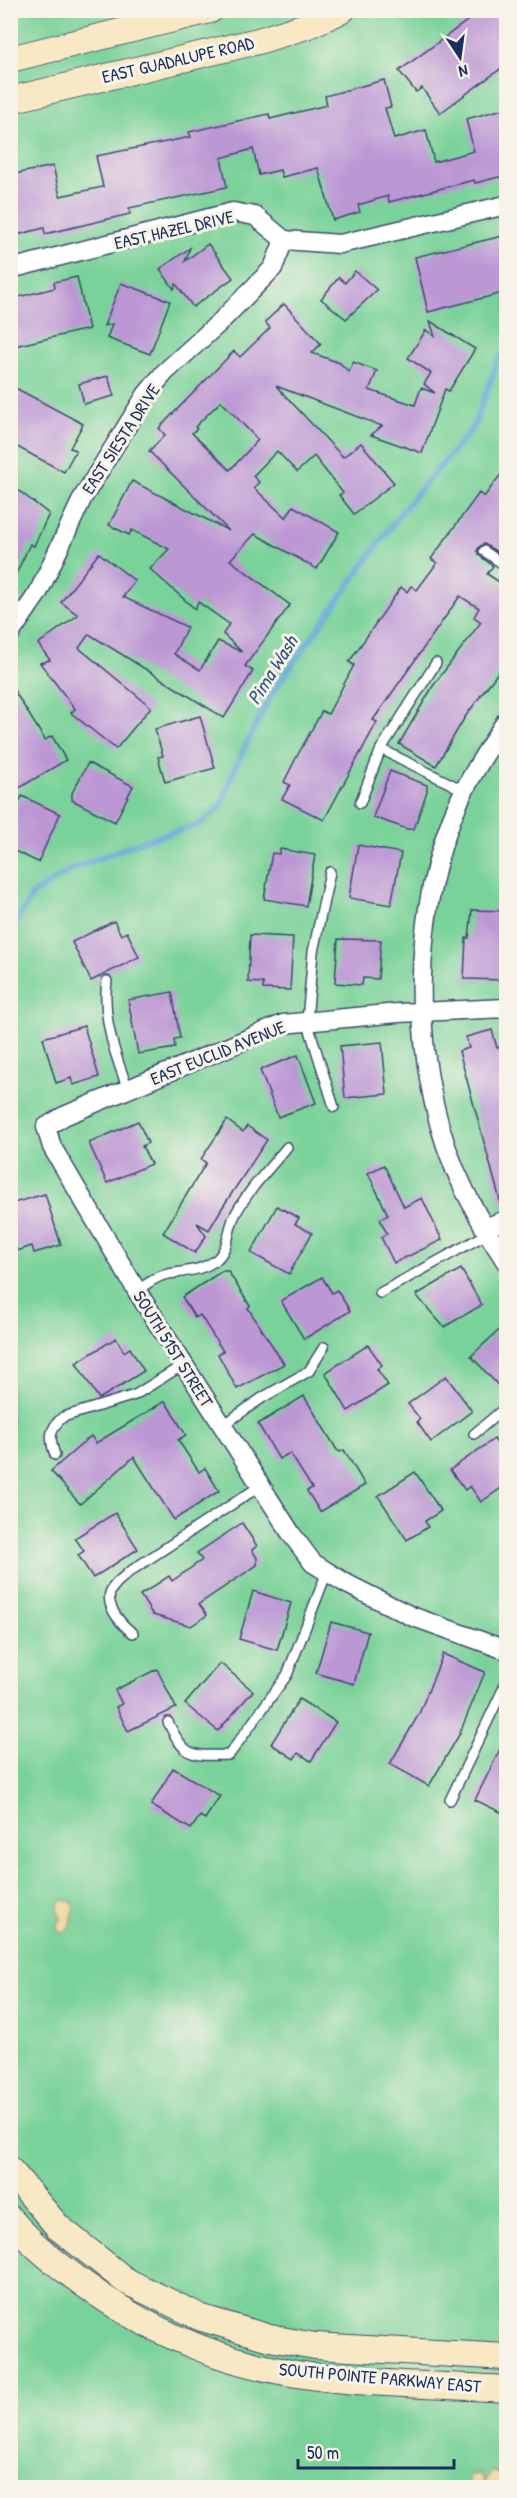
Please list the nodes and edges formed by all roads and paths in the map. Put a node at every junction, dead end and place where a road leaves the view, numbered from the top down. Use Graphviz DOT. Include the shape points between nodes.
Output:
graph roads {
  1 [pos="210,10"];
  2 [pos="342,10"];
  3 [pos="10,59"];
  4 [pos="10,100"];
  5 [pos="507,205"];
  6 [pos="284,240"];
  7 [pos="10,269"];
  8 [pos="483,551"];
  9 [pos="507,566"];
  10 [pos="10,634"];
  11 [pos="436,663"];
  12 [pos="507,721"];
  13 [pos="381,749"];
  14 [pos="465,791"];
  15 [pos="360,803"];
  16 [pos="330,872"];
  17 [pos="107,981"];
  18 [pos="507,1008"];
  19 [pos="423,1012"];
  20 [pos="307,1021"];
  21 [pos="128,1089"];
  22 [pos="334,1107"];
  23 [pos="46,1127"];
  24 [pos="287,1146"];
  25 [pos="507,1220"];
  26 [pos="486,1231"];
  27 [pos="507,1262"];
  28 [pos="137,1291"];
  29 [pos="380,1293"];
  30 [pos="324,1347"];
  31 [pos="183,1365"];
  32 [pos="507,1407"];
  33 [pos="222,1426"];
  34 [pos="474,1434"];
  35 [pos="55,1455"];
  36 [pos="260,1486"];
  37 [pos="320,1568"];
  38 [pos="133,1633"];
  39 [pos="507,1650"];
  40 [pos="507,1683"];
  41 [pos="168,1722"];
  42 [pos="450,1800"];
  43 [pos="10,2170"];
  44 [pos="10,2219"];
  45 [pos="507,2356"];
  46 [pos="507,2389"];
  1 -- 3 [label="main road"];
  2 -- 4 [label="main road, EAST GUADALUPE ROAD" via="258,41"];
  5 -- 6 [label="street" via="340,244"];
  6 -- 7 [label="street, EAST HAZEL DRIVE" via="255,216 233,212"];
  6 -- 10 [label="street, EAST SIESTA DRIVE" via="273,268 146,395 83,497 38,592"];
  8 -- 9 [label="lane"];
  11 -- 13 [label="lane"];
  12 -- 14 [label="street"];
  13 -- 14 [label="lane"];
  13 -- 15 [label="lane"];
  14 -- 19 [label="street" via="440,854 424,933"];
  16 -- 20 [label="lane" via="313,952"];
  17 -- 21 [label="lane" via="104,1001"];
  18 -- 19 [label="street, EAST EUCLID AVENUE"];
  19 -- 20 [label="street, EAST EUCLID AVENUE"];
  19 -- 26 [label="street" via="440,1125 454,1166"];
  20 -- 21 [label="street, EAST EUCLID AVENUE" via="283,1024"];
  20 -- 22 [label="lane"];
  21 -- 23 [label="street, EAST EUCLID AVENUE"];
  23 -- 28 [label="street, SOUTH 51ST STREET" via="52,1147"];
  24 -- 28 [label="lane" via="240,1207 226,1247 217,1259 192,1271 164,1275"];
  25 -- 26 [label="street"];
  26 -- 27 [label="street"];
  26 -- 29 [label="lane"];
  28 -- 31 [label="street, SOUTH 51ST STREET"];
  30 -- 33 [label="lane" via="309,1371"];
  31 -- 33 [label="street, SOUTH 51ST STREET"];
  31 -- 35 [label="lane" via="135,1395 63,1417 52,1428"];
  32 -- 34 [label="lane"];
  33 -- 36 [label="street, SOUTH 51ST STREET"];
  36 -- 37 [label="street, SOUTH 51ST STREET"];
  36 -- 38 [label="lane" via="129,1572 113,1587 109,1595 112,1606 123,1626"];
  37 -- 39 [label="street" via="411,1616"];
  37 -- 41 [label="lane" via="287,1675 229,1755 197,1756 178,1744"];
  40 -- 42 [label="lane"];
  43 -- 45 [label="main road, SOUTH POINTE PARKWAY EAST" via="58,2227 126,2281 201,2318 315,2346"];
  44 -- 46 [label="main road, SOUTH POINTE PARKWAY EAST" via="41,2252 111,2304 165,2334 206,2350 274,2370 317,2377"];
}
